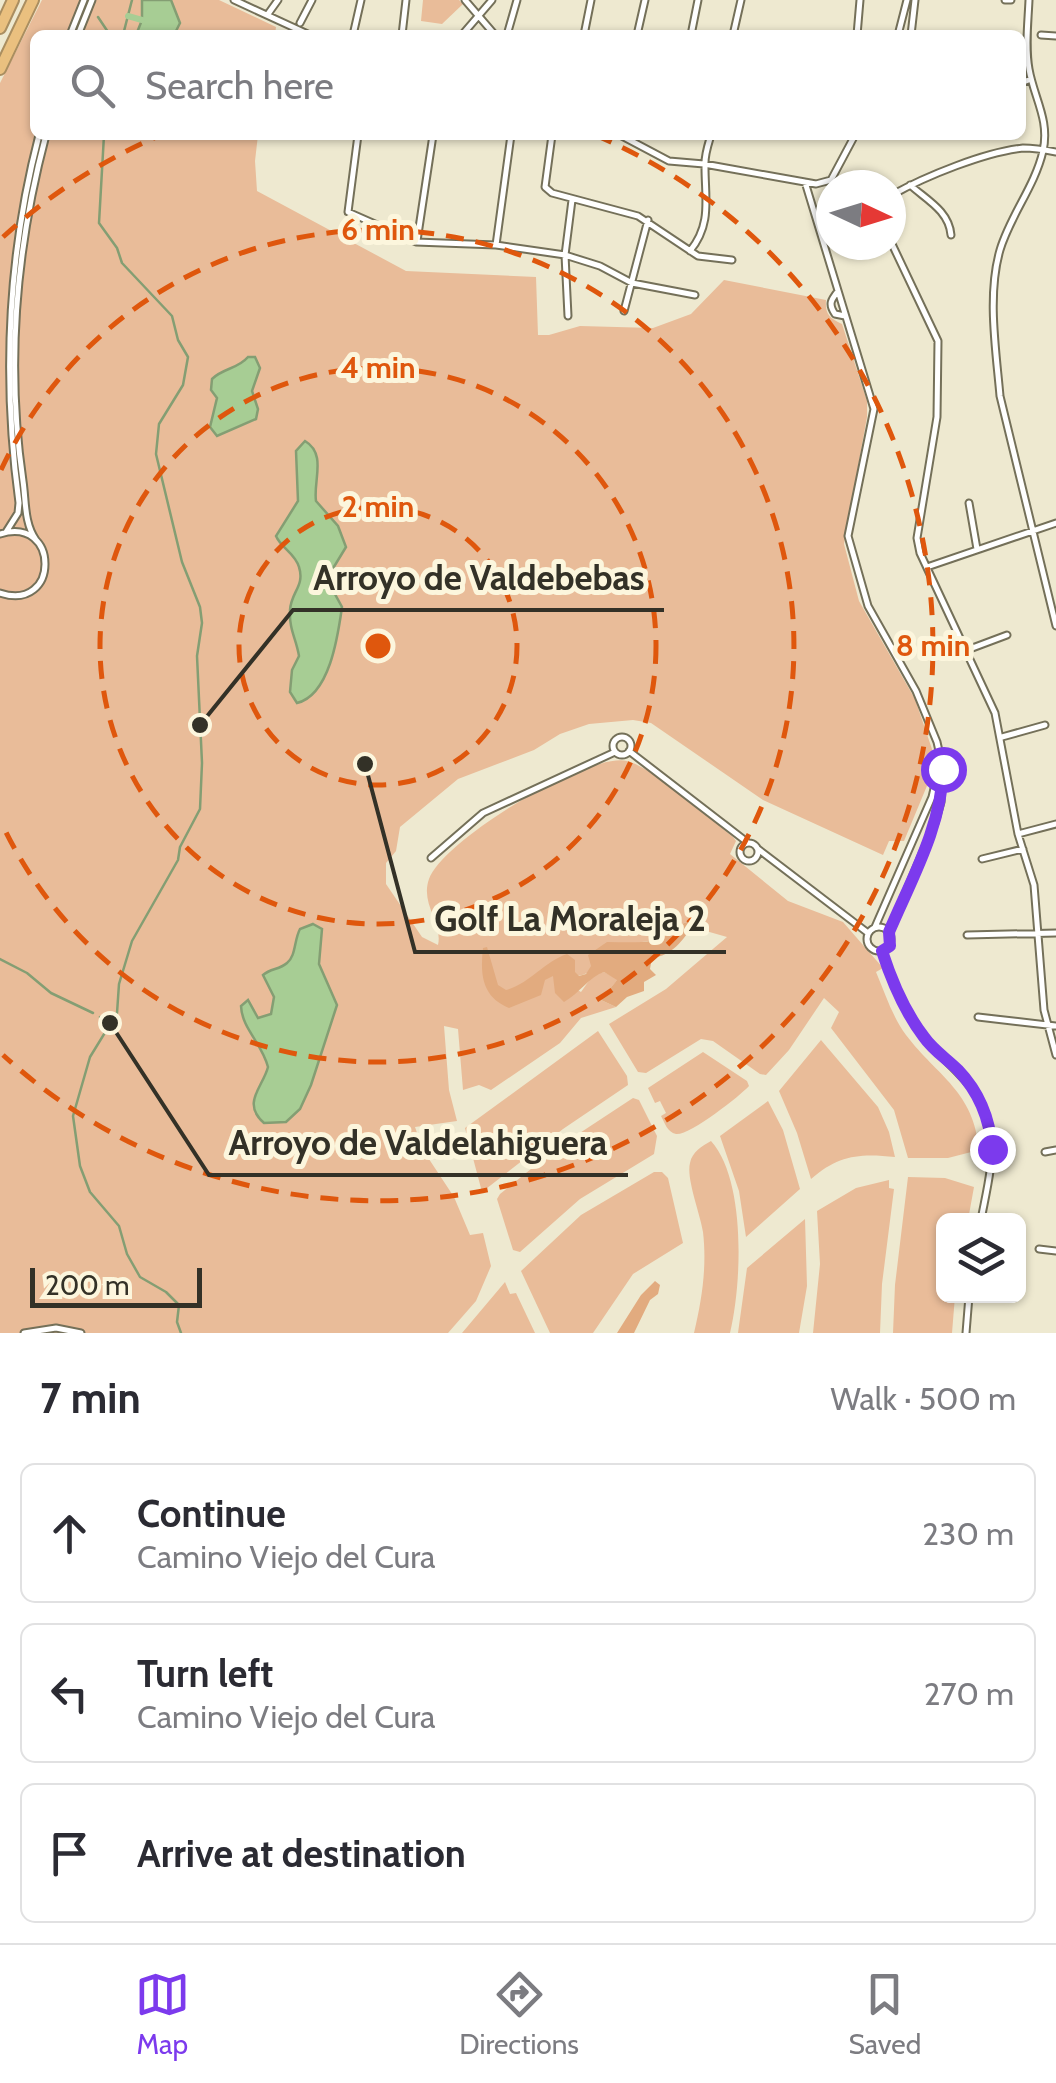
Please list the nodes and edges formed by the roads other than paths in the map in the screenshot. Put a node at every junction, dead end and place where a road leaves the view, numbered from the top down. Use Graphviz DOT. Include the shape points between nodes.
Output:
graph roads {
  1 [pos="13,0"];
  2 [pos="33,0"];
  3 [pos="84,0"];
  4 [pos="92,0"];
  5 [pos="234,0"];
  6 [pos="278,0"];
  7 [pos="312,0"];
  8 [pos="361,0"];
  9 [pos="406,0"];
  10 [pos="465,0"];
  11 [pos="492,0"];
  12 [pos="517,0"];
  13 [pos="591,0"];
  14 [pos="645,0"];
  15 [pos="698,0"];
  16 [pos="740,0"];
  17 [pos="860,0"];
  18 [pos="911,0"];
  19 [pos="1028,0"];
  20 [pos="268,14"];
  21 [pos="480,18"];
  22 [pos="300,23"];
  23 [pos="0,28"];
  24 [pos="75,30"];
  25 [pos="77,30"];
  26 [pos="300,30"];
  27 [pos="355,30"];
  28 [pos="403,30"];
  29 [pos="467,30"];
  30 [pos="490,30"];
  31 [pos="508,30"];
  32 [pos="585,30"];
  33 [pos="638,30"];
  34 [pos="692,30"];
  35 [pos="734,30"];
  36 [pos="857,30"];
  37 [pos="900,30"];
  38 [pos="912,30"];
  39 [pos="1041,36"];
  40 [pos="1056,36"];
  41 [pos="0,69"];
  42 [pos="1031,79"];
  43 [pos="1026,82"];
  44 [pos="41,140"];
  45 [pos="41,140"];
  46 [pos="357,140"];
  47 [pos="431,140"];
  48 [pos="510,140"];
  49 [pos="551,140"];
  50 [pos="629,140"];
  51 [pos="709,140"];
  52 [pos="851,140"];
  53 [pos="1044,150"];
  54 [pos="1056,152"];
  55 [pos="704,164"];
  56 [pos="805,182"];
  57 [pos="910,184"];
  58 [pos="906,186"];
  59 [pos="572,200"];
  60 [pos="648,220"];
  61 [pos="952,235"];
  62 [pos="416,242"];
  63 [pos="496,245"];
  64 [pos="690,252"];
  65 [pos="565,255"];
  66 [pos="732,260"];
  67 [pos="900,260"];
  68 [pos="632,283"];
  69 [pos="838,291"];
  70 [pos="696,295"];
  71 [pos="624,310"];
  72 [pos="568,316"];
  73 [pos="845,316"];
  74 [pos="969,503"];
  75 [pos="1056,523"];
  76 [pos="1032,531"];
  77 [pos="3,533"];
  78 [pos="36,540"];
  79 [pos="977,550"];
  80 [pos="927,567"];
  81 [pos="0,593"];
  82 [pos="1056,626"];
  83 [pos="1007,635"];
  84 [pos="967,650"];
  85 [pos="1044,726"];
  86 [pos="1002,737"];
  87 [pos="630,751"];
  88 [pos="615,752"];
  89 [pos="940,754"];
  90 [pos="1056,824"];
  91 [pos="1018,834"];
  92 [pos="744,844"];
  93 [pos="1024,849"];
  94 [pos="758,850"];
  95 [pos="431,858"];
  96 [pos="982,858"];
  97 [pos="752,860"];
  98 [pos="772,861"];
  99 [pos="875,927"];
  100 [pos="889,932"];
  101 [pos="868,933"];
  102 [pos="1056,933"];
  103 [pos="967,935"];
  104 [pos="1038,936"];
  105 [pos="882,951"];
  106 [pos="978,1017"];
  107 [pos="1056,1026"];
  108 [pos="1047,1027"];
  109 [pos="1056,1055"];
  110 [pos="1056,1150"];
  111 [pos="1045,1152"];
  112 [pos="982,1213"];
  113 [pos="1039,1249"];
  114 [pos="1056,1251"];
  115 [pos="968,1303"];
  116 [pos="24,1333"];
  117 [pos="81,1333"];
  118 [pos="966,1333"];
  1 -- 23 [label="highway"];
  2 -- 41 [label="highway"];
  3 -- 24 [label="street"];
  4 -- 25 [label="street"];
  5 -- 20 [label="street"];
  6 -- 20 [label="street"];
  7 -- 22 [label="street"];
  8 -- 27 [label="street"];
  9 -- 28 [label="street"];
  10 -- 21 [label="street"];
  11 -- 21 [label="street"];
  12 -- 31 [label="street"];
  13 -- 32 [label="street"];
  14 -- 33 [label="street"];
  15 -- 34 [label="street"];
  16 -- 35 [label="street"];
  17 -- 36 [label="street"];
  18 -- 37 [label="street"];
  18 -- 38 [label="street"];
  19 -- 42 [label="street"];
  20 -- 26 [label="street"];
  21 -- 29 [label="street"];
  21 -- 30 [label="street"];
  39 -- 40 [label="street"];
  42 -- 43 [label="street"];
  42 -- 53 [label="street" via="1042,108"];
  44 -- 77 [label="street" via="11,286 8,384 19,503"];
  45 -- 78 [label="street" via="15,344 20,458 28,530"];
  46 -- 62 [label="street" via="348,212"];
  47 -- 62 [label="street"];
  48 -- 63 [label="street"];
  49 -- 59 [label="street" via="545,187"];
  50 -- 55 [label="street" via="669,161"];
  51 -- 55 [label="street"];
  52 -- 56 [label="street" via="832,180"];
  53 -- 54 [label="street"];
  53 -- 57 [label="street" via="998,153"];
  53 -- 76 [label="street" via="994,277 1000,396"];
  55 -- 56 [label="street"];
  55 -- 64 [label="street" via="707,217"];
  56 -- 69 [label="street"];
  57 -- 58 [label="street"];
  57 -- 61 [label="street" via="942,211"];
  59 -- 60 [label="street"];
  59 -- 65 [label="street"];
  60 -- 64 [label="street"];
  60 -- 68 [label="street"];
  62 -- 63 [label="street"];
  63 -- 65 [label="street"];
  64 -- 66 [label="street"];
  65 -- 68 [label="street"];
  65 -- 72 [label="street"];
  67 -- 80 [label="street" via="938,341 936,418 917,538"];
  68 -- 70 [label="street"];
  68 -- 71 [label="street"];
  69 -- 73 [label="street"];
  69 -- 73 [label="street" via="830,308"];
  73 -- 89 [label="street" via="874,410 848,536 868,606 916,691"];
  74 -- 79 [label="street"];
  75 -- 76 [label="street"];
  76 -- 79 [label="street"];
  76 -- 82 [label="street"];
  77 -- 78 [label="street"];
  78 -- 81 [label="street" via="46,559 42,580 26,594"];
  79 -- 80 [label="street"];
  80 -- 84 [label="street"];
  83 -- 84 [label="street"];
  84 -- 86 [label="street"];
  85 -- 86 [label="street"];
  86 -- 91 [label="street"];
  87 -- 88 [label="street"];
  87 -- 88 [label="street" via="623,736 614,740"];
  87 -- 92 [label="street"];
  88 -- 95 [label="street" via="483,812"];
  89 -- 99 [label="street" via="937,784"];
  89 -- 100 [label="street" via="938,812"];
  90 -- 91 [label="street"];
  91 -- 93 [label="street"];
  92 -- 94 [label="street"];
  92 -- 97 [label="street" via="741,858"];
  93 -- 96 [label="street"];
  93 -- 104 [label="street"];
  94 -- 97 [label="street"];
  94 -- 98 [label="street"];
  97 -- 98 [label="street"];
  98 -- 101 [label="street"];
  99 -- 100 [label="street"];
  99 -- 101 [label="street"];
  100 -- 105 [label="street" via="892,941"];
  101 -- 105 [label="street" via="869,947"];
  102 -- 104 [label="street"];
  103 -- 104 [label="street"];
  104 -- 108 [label="street"];
  105 -- 112 [label="street" via="909,1016 960,1072 985,1112 992,1149"];
  106 -- 108 [label="street"];
  107 -- 108 [label="street"];
  108 -- 109 [label="street"];
  110 -- 111 [label="street"];
  113 -- 114 [label="street"];
  115 -- 118 [label="street"];
  116 -- 117 [label="street"];
}
